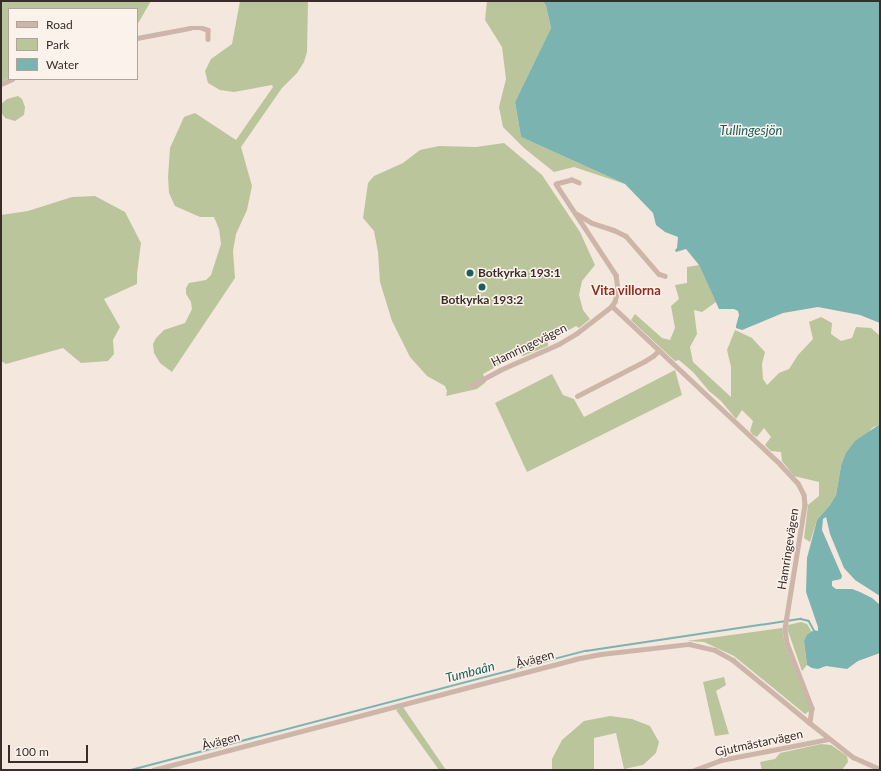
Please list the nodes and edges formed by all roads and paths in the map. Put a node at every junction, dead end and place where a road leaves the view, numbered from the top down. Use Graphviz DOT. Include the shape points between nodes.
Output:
graph roads {
  1 [pos="138,38"];
  2 [pos="208,39"];
  3 [pos="579,183"];
  4 [pos="576,214"];
  5 [pos="665,276"];
  6 [pos="612,306"];
  7 [pos="659,350"];
  8 [pos="472,385"];
  9 [pos="577,396"];
  10 [pos="810,723"];
  11 [pos="829,739"];
  12 [pos="880,769"];
  13 [pos="153,770"];
  14 [pos="694,770"];
  1 -- 2 [label="street" via="202,28 208,30"];
  3 -- 4 [label="street" via="572,180 556,184"];
  4 -- 5 [label="street" via="626,236 659,274"];
  4 -- 6 [label="street" via="616,275 618,290"];
  6 -- 7 [label="street, Hamringevägen"];
  6 -- 8 [label="street, Hamringevägen" via="559,344"];
  7 -- 9 [label="street" via="645,361"];
  7 -- 10 [label="street, Hamringevägen" via="780,464 798,483 804,494 805,506 785,629 787,643 812,708"];
  10 -- 11 [label="street"];
  10 -- 13 [label="street, Åvägen" via="733,660 715,650 689,644 576,659"];
  11 -- 12 [label="street" via="853,757"];
  11 -- 14 [label="street, Gjutmästarvägen" via="721,760"];
}
